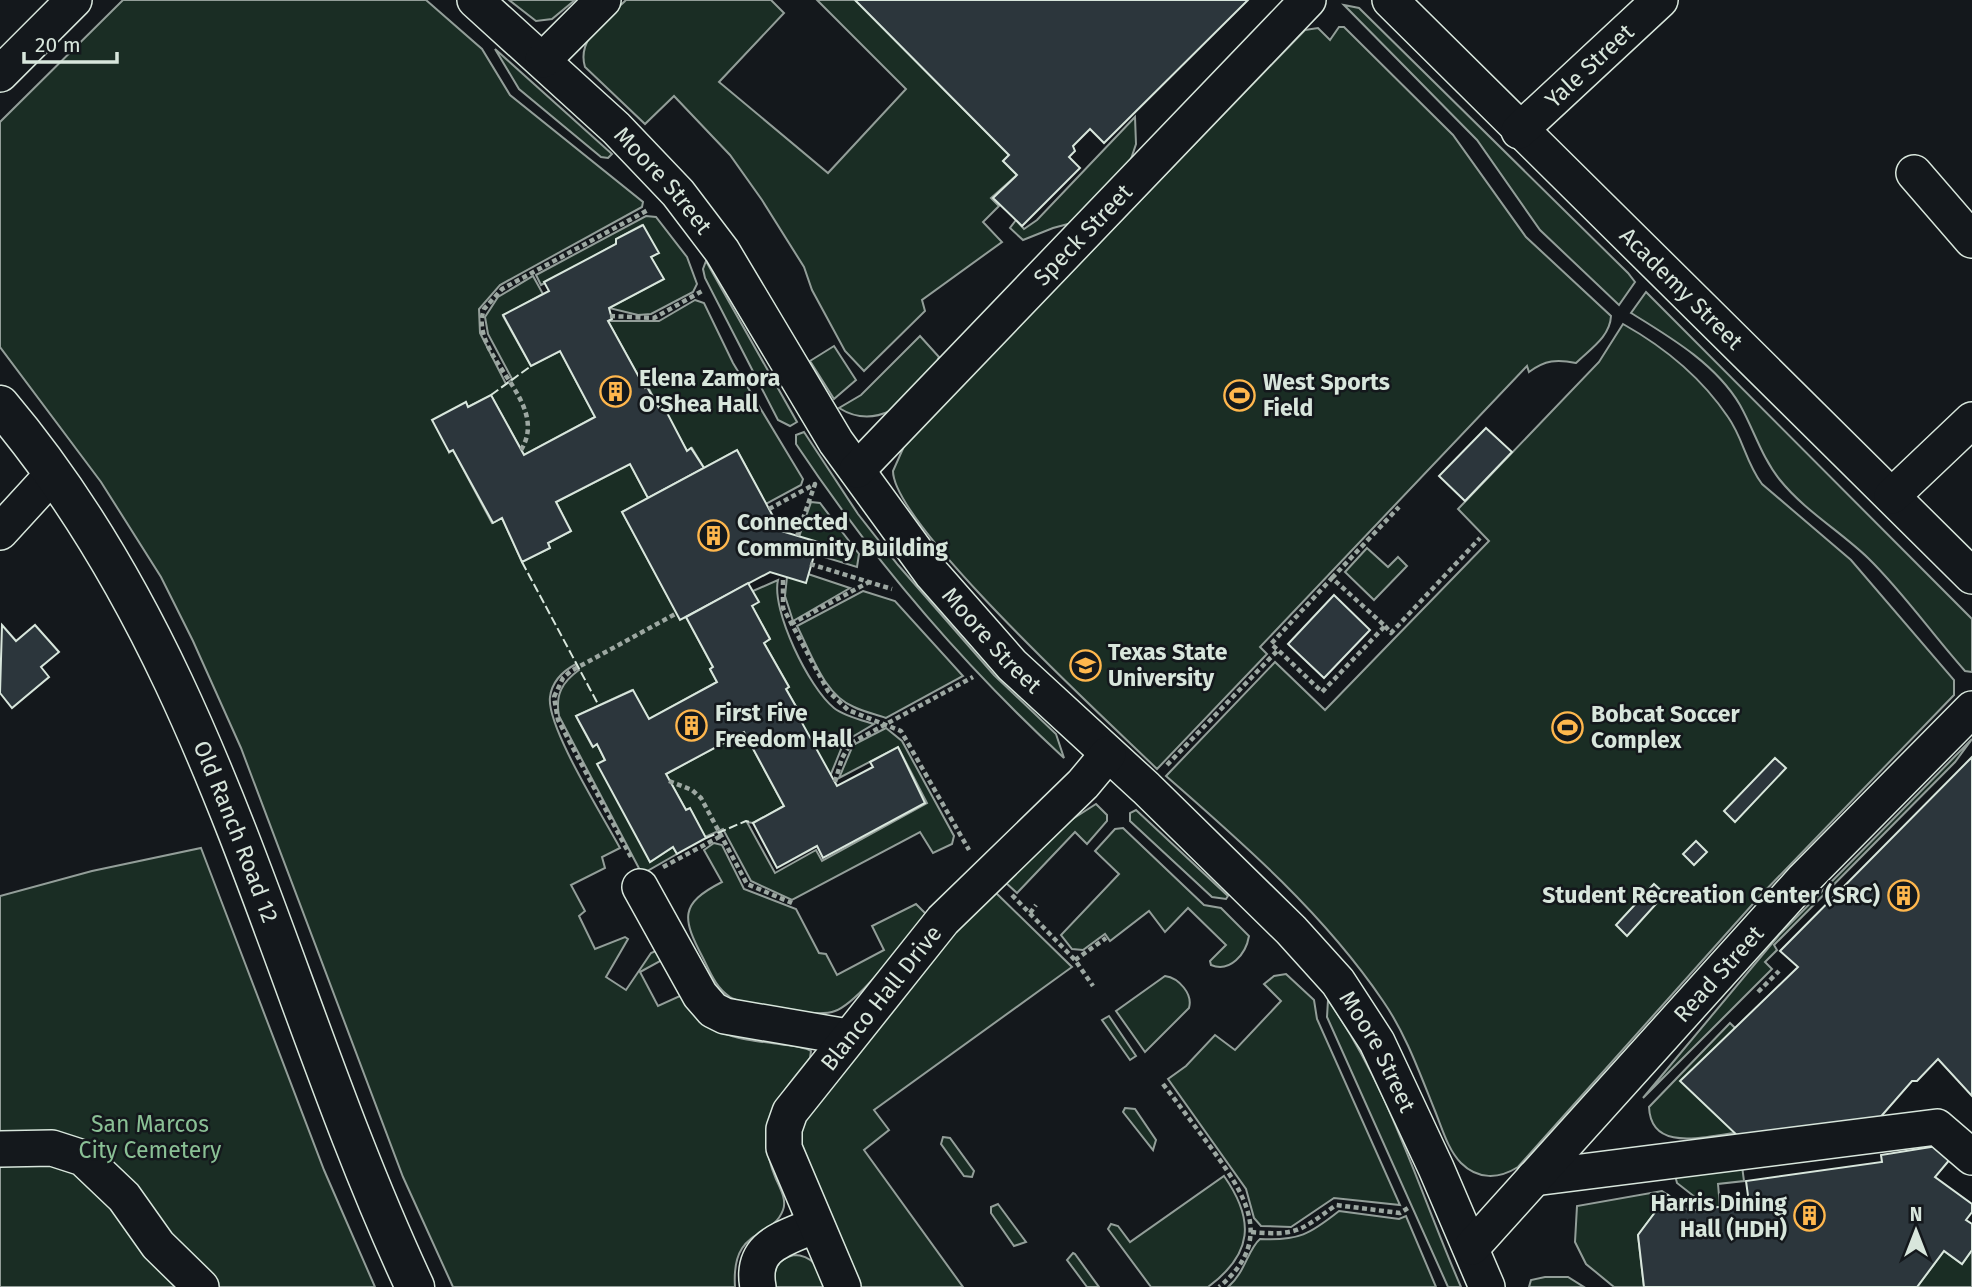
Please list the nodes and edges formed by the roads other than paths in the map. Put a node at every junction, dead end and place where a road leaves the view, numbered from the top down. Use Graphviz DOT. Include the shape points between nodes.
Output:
graph roads {
  1 [pos="74,0"];
  2 [pos="475,0"];
  3 [pos="603,0"];
  4 [pos="1308,0"];
  5 [pos="1390,0"];
  6 [pos="1660,0"];
  7 [pos="543,60"];
  8 [pos="0,74"];
  9 [pos="1519,131"];
  10 [pos="1914,173"];
  11 [pos="1972,240"];
  12 [pos="0,405"];
  13 [pos="1972,420"];
  14 [pos="857,470"];
  15 [pos="53,474"];
  16 [pos="1892,496"];
  17 [pos="0,532"];
  18 [pos="1972,576"];
  19 [pos="1972,709"];
  20 [pos="1108,754"];
  21 [pos="644,876"];
  22 [pos="848,1037"];
  23 [pos="0,1149"];
  24 [pos="1972,1157"];
  25 [pos="1534,1178"];
  26 [pos="815,1225"];
  27 [pos="1472,1247"];
  28 [pos="201,1287"];
  29 [pos="415,1287"];
  30 [pos="758,1287"];
  31 [pos="843,1287"];
  32 [pos="1487,1287"];
  1 -- 8 [label="street"];
  2 -- 7 [label="street, Moore Street"];
  3 -- 7 [label="street"];
  4 -- 14 [label="street, Speck Street"];
  5 -- 9 [label="street, Academy Street"];
  6 -- 9 [label="street, Yale Street"];
  7 -- 14 [label="street, Moore Street" via="647,158 722,251 818,416"];
  9 -- 16 [label="street, Academy Street"];
  10 -- 11 [label="street"];
  12 -- 15 [label="main road, Old Ranch Road 12"];
  13 -- 16 [label="street"];
  14 -- 20 [label="street, Moore Street" via="932,574 1012,665"];
  15 -- 17 [label="street"];
  15 -- 29 [label="main road, Old Ranch Road 12" via="108,555 192,717 236,823 366,1178"];
  16 -- 18 [label="street, Academy Street"];
  19 -- 25 [label="street, Read Street" via="1804,879"];
  20 -- 22 [label="street, Blanco Hall Drive" via="943,920"];
  20 -- 27 [label="street, Moore Street" via="1291,930 1338,982 1377,1042"];
  21 -- 22 [label="street" via="699,995 713,1010 738,1019"];
  22 -- 26 [label="street, Blanco Hall Drive" via="790,1112 783,1129 783,1148"];
  23 -- 28 [label="street" via="52,1148 83,1158 124,1197 158,1245"];
  24 -- 25 [label="street" via="1937,1127"];
  25 -- 27 [label="street, Read Street"];
  26 -- 30 [label="street" via="768,1246 755,1270"];
  26 -- 31 [label="street, Blanco Hall Drive"];
  27 -- 32 [label="street, Moore Street"];
}
